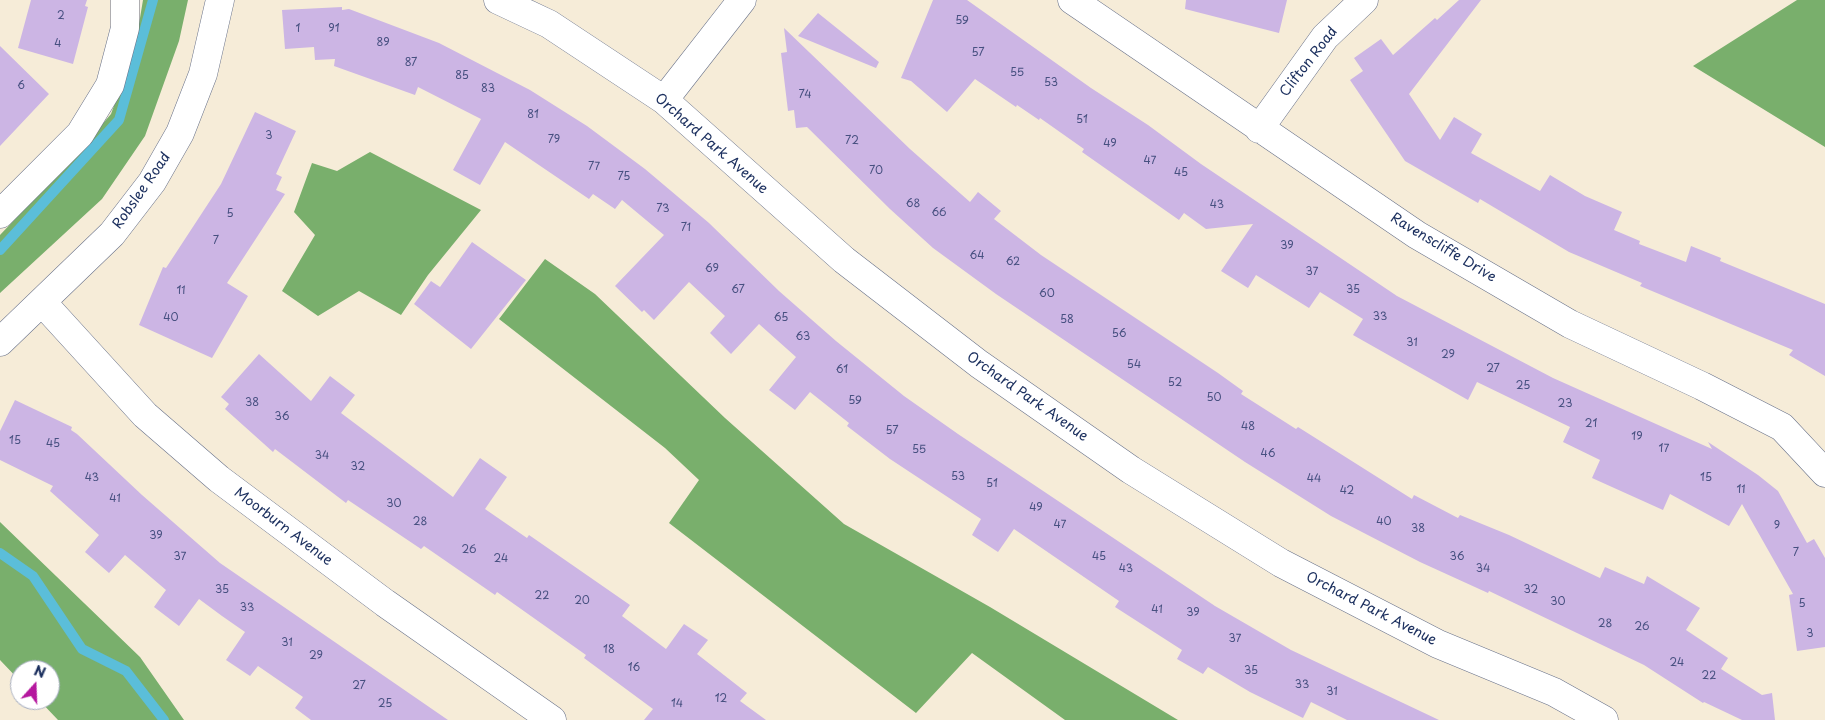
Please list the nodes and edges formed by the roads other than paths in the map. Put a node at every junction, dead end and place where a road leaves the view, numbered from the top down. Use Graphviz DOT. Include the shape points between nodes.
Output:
graph roads {
  1 [pos="125,0"];
  2 [pos="220,0"];
  3 [pos="498,0"];
  4 [pos="742,0"];
  5 [pos="1072,0"];
  6 [pos="1364,0"];
  7 [pos="664,100"];
  8 [pos="1259,129"];
  9 [pos="0,214"];
  10 [pos="42,302"];
  11 [pos="0,342"];
  12 [pos="1825,474"];
  13 [pos="552,720"];
  14 [pos="1604,720"];
  1 -- 9 [label="street" via="124,28 110,85 80,134"];
  2 -- 10 [label="street, Robslee Road" via="203,74 180,133 152,182 112,234"];
  3 -- 7 [label="street, Orchard Park Avenue" via="549,24"];
  4 -- 7 [label="street"];
  5 -- 8 [label="street, Ravenscliffe Drive"];
  6 -- 8 [label="street, Clifton Road" via="1325,36"];
  7 -- 14 [label="street, Orchard Park Avenue" via="844,260 979,364 1131,470 1281,563 1438,644 1554,692"];
  8 -- 12 [label="street, Ravenscliffe Drive" via="1417,235 1570,324 1782,427"];
  10 -- 11 [label="street, Robslee Road"];
  10 -- 13 [label="street, Moorburn Avenue" via="145,415 219,479 385,603"];
}
